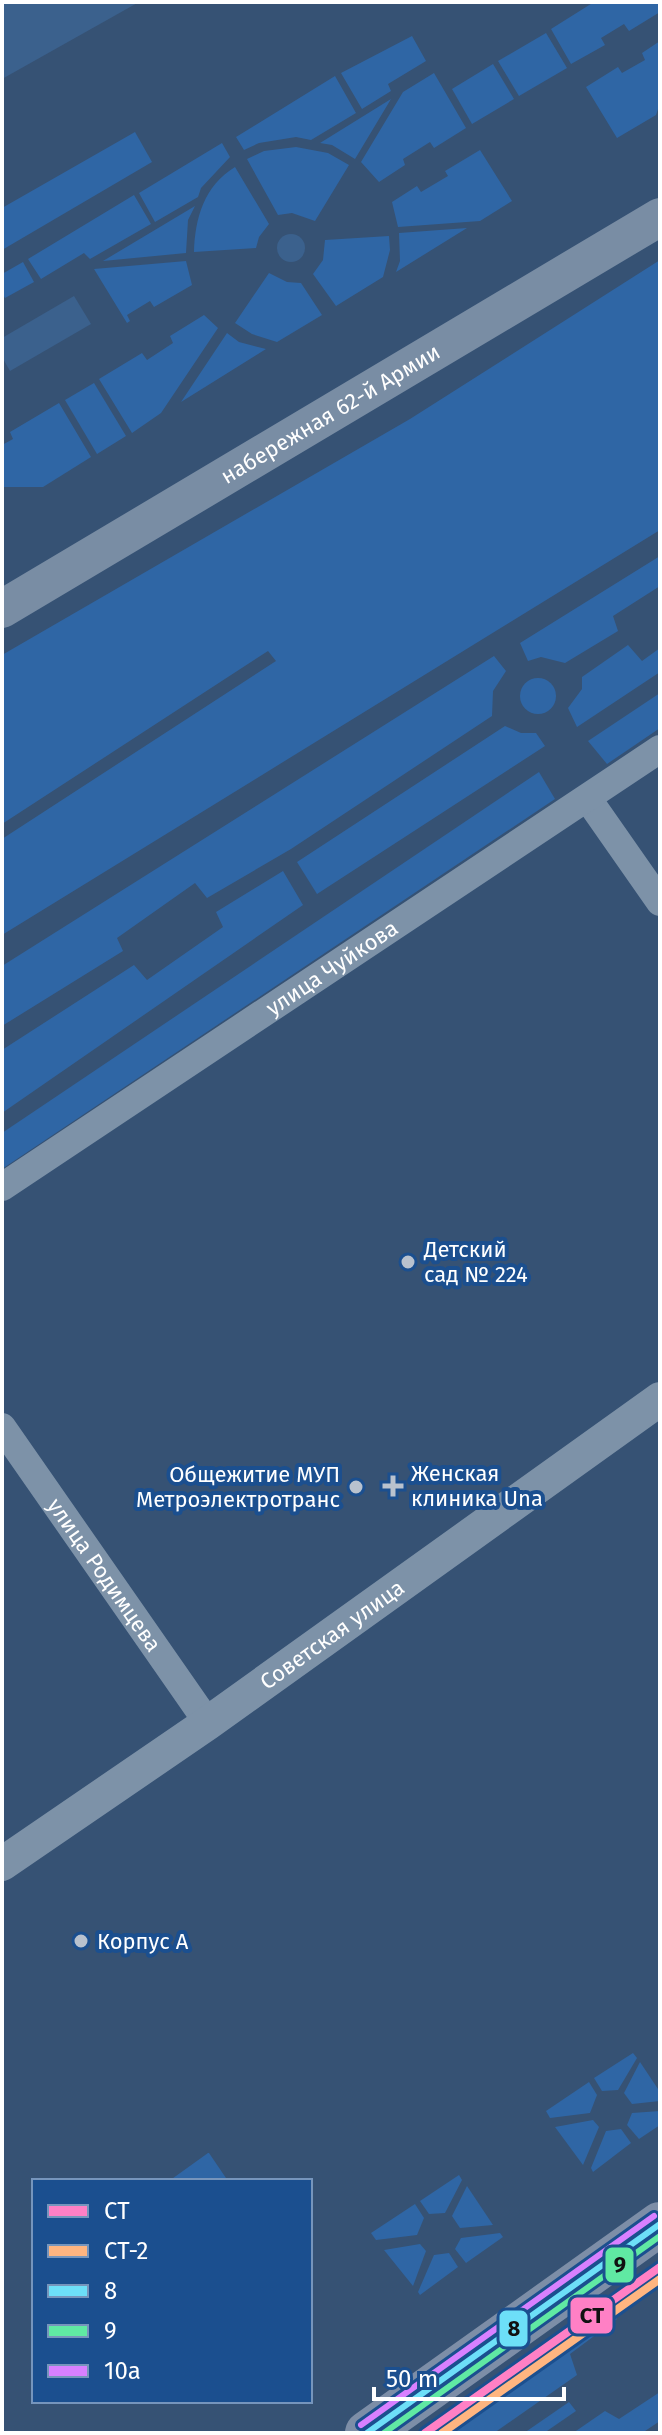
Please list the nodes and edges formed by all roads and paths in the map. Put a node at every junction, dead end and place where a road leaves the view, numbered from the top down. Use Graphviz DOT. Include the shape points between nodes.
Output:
graph roads {
  1 [pos="660,217"];
  2 [pos="2,609"];
  3 [pos="660,749"];
  4 [pos="588,799"];
  5 [pos="660,902"];
  6 [pos="2,1187"];
  7 [pos="660,1399"];
  8 [pos="2,1427"];
  9 [pos="208,1723"];
  10 [pos="2,1864"];
  11 [pos="660,2224"];
  12 [pos="367,2433"];
  1 -- 2 [label="main road, набережная 62-й Армии"];
  3 -- 4 [label="street, улица Чуйкова"];
  4 -- 5 [label="street"];
  4 -- 6 [label="street, улица Чуйкова"];
  7 -- 9 [label="street, Советская улица"];
  8 -- 9 [label="street, улица Родимцева"];
  9 -- 10 [label="street, Советская улица"];
  11 -- 12 [label="main road"];
}
